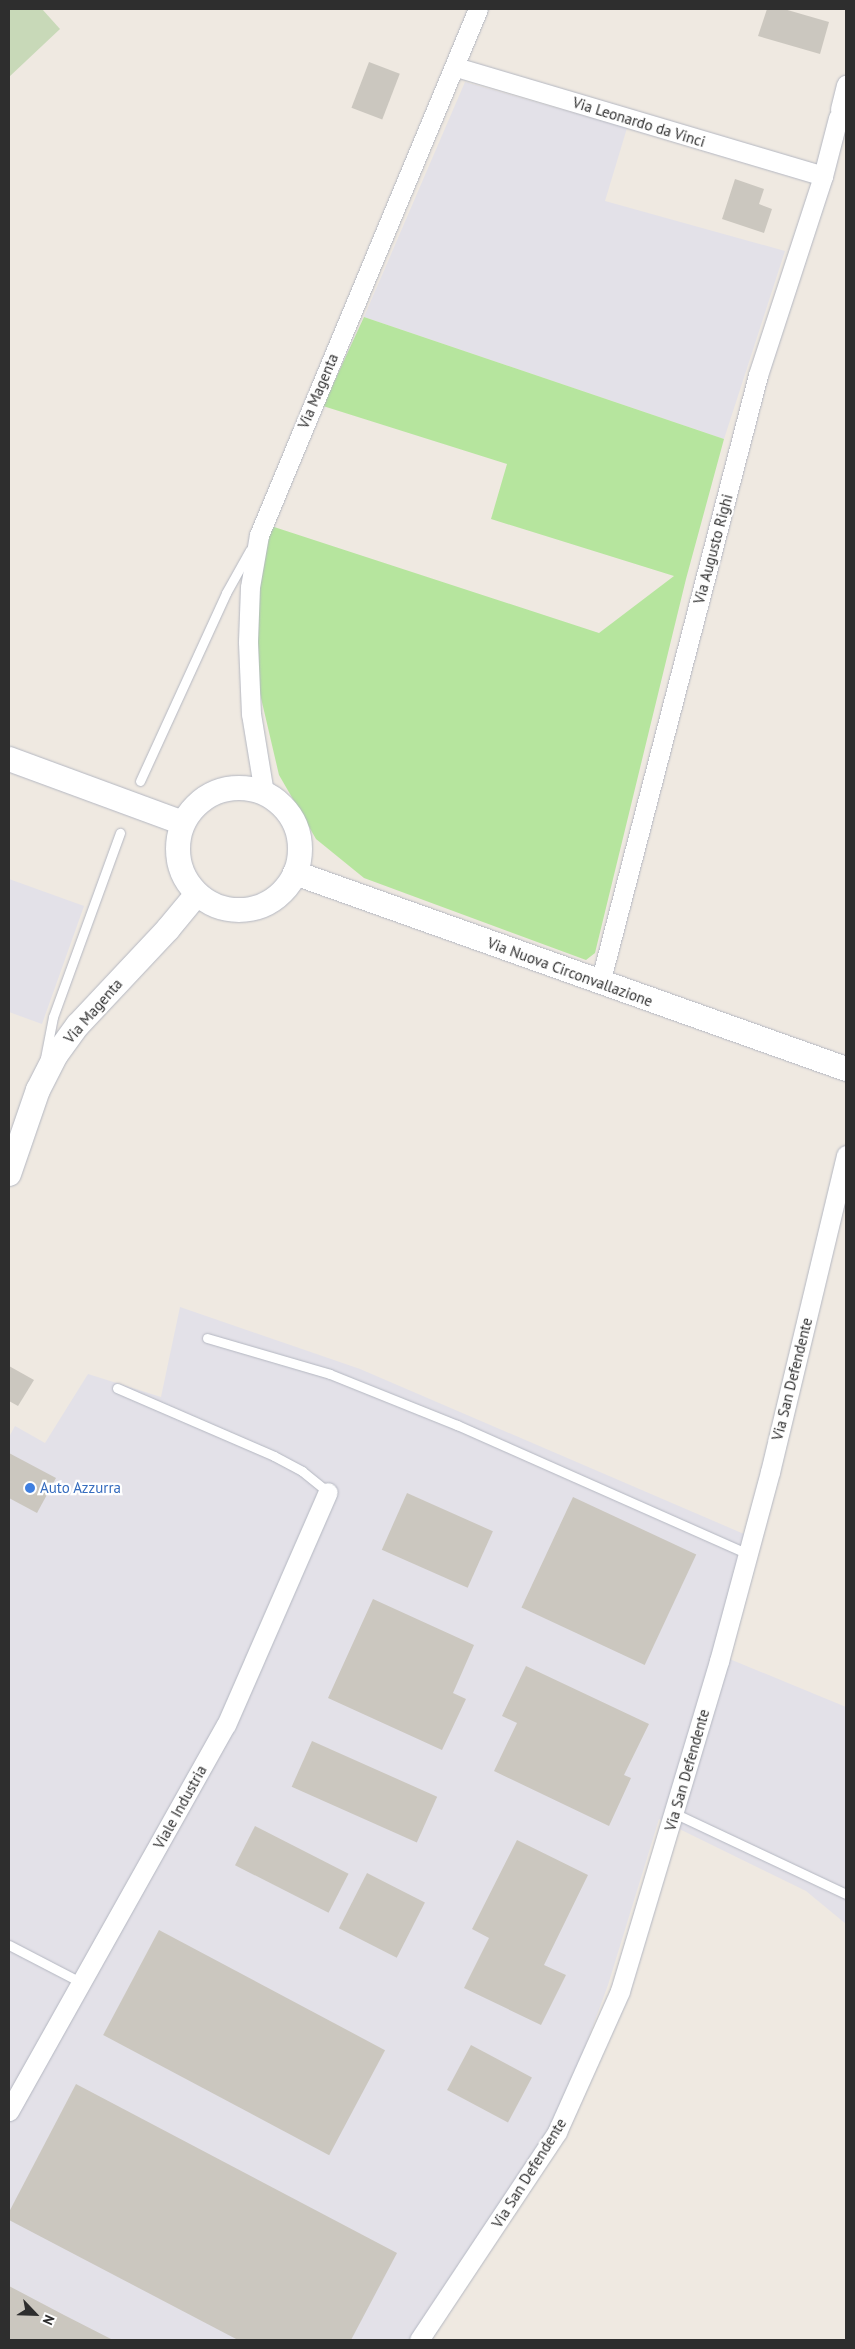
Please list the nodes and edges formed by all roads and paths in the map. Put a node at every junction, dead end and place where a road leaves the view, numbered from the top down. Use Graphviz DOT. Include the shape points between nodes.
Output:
graph roads {
  1 [pos="478,9"];
  2 [pos="456,67"];
  3 [pos="846,85"];
  4 [pos="823,176"];
  5 [pos="259,535"];
  6 [pos="9,759"];
  7 [pos="140,781"];
  8 [pos="264,792"];
  9 [pos="183,823"];
  10 [pos="120,833"];
  11 [pos="295,873"];
  12 [pos="197,894"];
  13 [pos="600,983"];
  14 [pos="846,1069"];
  15 [pos="38,1090"];
  16 [pos="846,1155"];
  17 [pos="9,1174"];
  18 [pos="207,1338"];
  19 [pos="117,1388"];
  20 [pos="328,1492"];
  21 [pos="748,1554"];
  22 [pos="674,1813"];
  23 [pos="846,1894"];
  24 [pos="9,1945"];
  25 [pos="83,1983"];
  26 [pos="9,2111"];
  27 [pos="419,2340"];
  1 -- 2 [label="street, Via Magenta"];
  2 -- 4 [label="street, Via Leonardo da Vinci"];
  2 -- 5 [label="street, Via Magenta"];
  3 -- 4 [label="street, Via Augusto Righi"];
  4 -- 13 [label="street, Via Augusto Righi" via="758,375"];
  5 -- 7 [label="lane" via="226,593"];
  5 -- 8 [label="street, Via Magenta" via="250,586 248,640 251,714"];
  6 -- 9 [label="street"];
  8 -- 9 [label="street" via="246,787 217,792 194,807"];
  8 -- 11 [label="street" via="286,810 299,836 300,855"];
  9 -- 12 [label="street" via="178,861"];
  10 -- 15 [label="lane" via="53,1017"];
  11 -- 12 [label="street" via="284,890 269,902 251,909 232,910"];
  11 -- 13 [label="street, Via Nuova Circonvallazione"];
  12 -- 15 [label="street, Via Magenta" via="78,1025 56,1055"];
  13 -- 14 [label="street, Via Nuova Circonvallazione"];
  15 -- 17 [label="street, Via Magenta"];
  16 -- 21 [label="street, Via San Defendente"];
  18 -- 21 [label="lane" via="330,1374 457,1425"];
  19 -- 20 [label="lane" via="274,1456 302,1471"];
  20 -- 25 [label="street, Viale Industria" via="226,1725"];
  21 -- 22 [label="street, Via San Defendente"];
  22 -- 23 [label="lane"];
  22 -- 27 [label="street, Via San Defendente" via="620,1991 557,2132"];
  24 -- 25 [label="lane"];
  25 -- 26 [label="street, Viale Industria"];
}
